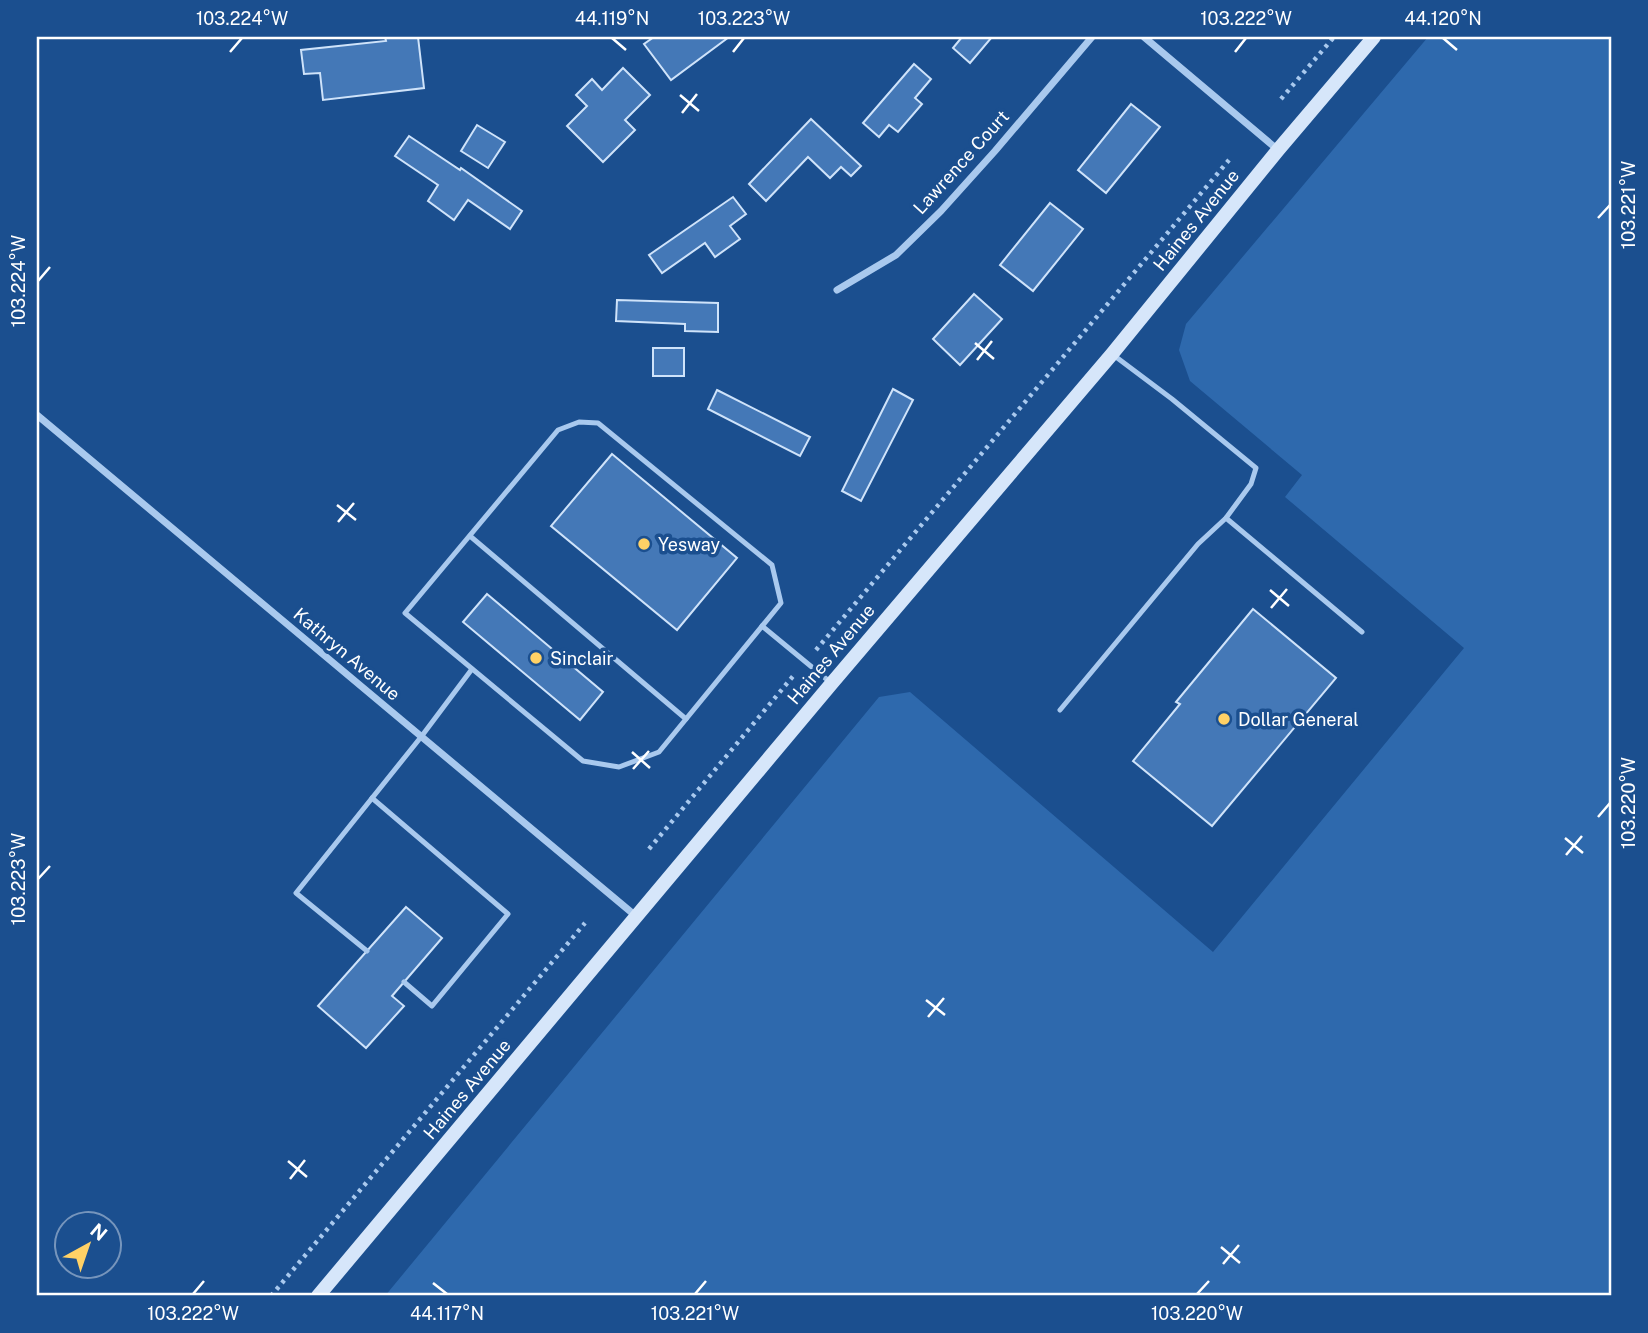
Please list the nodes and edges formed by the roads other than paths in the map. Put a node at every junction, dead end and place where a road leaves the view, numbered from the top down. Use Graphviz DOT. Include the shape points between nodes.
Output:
graph roads {
  1 [pos="1092,37"];
  2 [pos="1144,37"];
  3 [pos="1374,37"];
  4 [pos="1278,150"];
  5 [pos="837,290"];
  6 [pos="1112,354"];
  7 [pos="37,415"];
  8 [pos="1226,518"];
  9 [pos="470,536"];
  10 [pos="762,626"];
  11 [pos="1362,632"];
  12 [pos="472,669"];
  13 [pos="832,683"];
  14 [pos="1060,710"];
  15 [pos="686,719"];
  16 [pos="421,737"];
  17 [pos="372,797"];
  18 [pos="637,917"];
  19 [pos="367,951"];
  20 [pos="404,982"];
  21 [pos="318,1296"];
  1 -- 5 [label="street, Lawrence Court" via="941,211 896,254"];
  2 -- 4 [label="street"];
  3 -- 4 [label="main road, Haines Avenue"];
  4 -- 6 [label="main road, Haines Avenue"];
  6 -- 8 [label="lane" via="1256,468 1251,484"];
  6 -- 13 [label="main road, Haines Avenue"];
  7 -- 16 [label="street, Kathryn Avenue"];
  8 -- 11 [label="lane"];
  8 -- 14 [label="lane" via="1198,544"];
  9 -- 10 [label="lane" via="558,430 579,422 598,423 772,565 781,603"];
  9 -- 12 [label="lane" via="405,613"];
  9 -- 15 [label="lane"];
  10 -- 13 [label="lane"];
  10 -- 15 [label="lane"];
  12 -- 15 [label="lane" via="583,761 619,767 659,751"];
  12 -- 16 [label="lane"];
  13 -- 18 [label="main road, Haines Avenue"];
  16 -- 17 [label="lane"];
  16 -- 18 [label="street, Kathryn Avenue"];
  17 -- 19 [label="lane" via="296,892"];
  17 -- 20 [label="lane" via="508,914 432,1006"];
  18 -- 21 [label="main road, Haines Avenue"];
}
